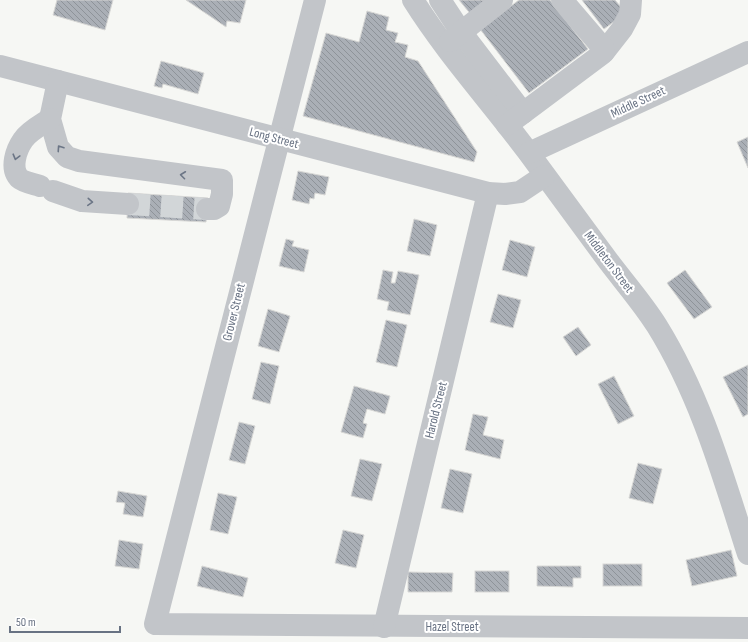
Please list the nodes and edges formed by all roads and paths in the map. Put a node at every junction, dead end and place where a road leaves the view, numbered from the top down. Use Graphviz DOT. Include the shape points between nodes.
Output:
graph roads {
  1 [pos="315,0"];
  2 [pos="440,0"];
  3 [pos="502,0"];
  4 [pos="562,0"];
  5 [pos="631,0"];
  6 [pos="419,2"];
  7 [pos="461,32"];
  8 [pos="444,45"];
  9 [pos="604,52"];
  10 [pos="748,52"];
  11 [pos="0,66"];
  12 [pos="58,82"];
  13 [pos="50,119"];
  14 [pos="515,119"];
  15 [pos="278,139"];
  16 [pos="529,153"];
  17 [pos="544,176"];
  18 [pos="488,194"];
  19 [pos="128,204"];
  20 [pos="207,209"];
  21 [pos="748,554"];
  22 [pos="155,624"];
  23 [pos="384,627"];
  24 [pos="748,628"];
  1 -- 15 [label="street, Grover Street"];
  2 -- 7 [label="street"];
  3 -- 7 [label="street"];
  4 -- 9 [label="street"];
  5 -- 9 [label="street" via="630,14"];
  6 -- 8 [label="street, Middleton Street" via="433,32"];
  7 -- 8 [label="street"];
  7 -- 14 [label="street"];
  8 -- 14 [label="street, Middleton Street"];
  9 -- 14 [label="street"];
  10 -- 16 [label="street, Middle Street"];
  11 -- 12 [label="street, Long Street"];
  12 -- 13 [label="street"];
  12 -- 15 [label="street, Long Street"];
  13 -- 19 [label="street, one-way" via="35,128 23,140 14,162 14,170 20,179 82,201"];
  20 -- 13 [label="street, one-way" via="219,206 222,180 79,162 67,157 58,147"];
  14 -- 16 [label="street, Middleton Street"];
  15 -- 18 [label="street, Long Street"];
  15 -- 22 [label="street, Grover Street"];
  16 -- 17 [label="street, Middleton Street"];
  17 -- 18 [label="street, Long Street" via="520,192"];
  17 -- 21 [label="street, Middleton Street" via="639,300 688,383 718,458"];
  18 -- 23 [label="street, Harold Street"];
  22 -- 23 [label="street, Hazel Street"];
  23 -- 24 [label="street, Hazel Street"];
}
